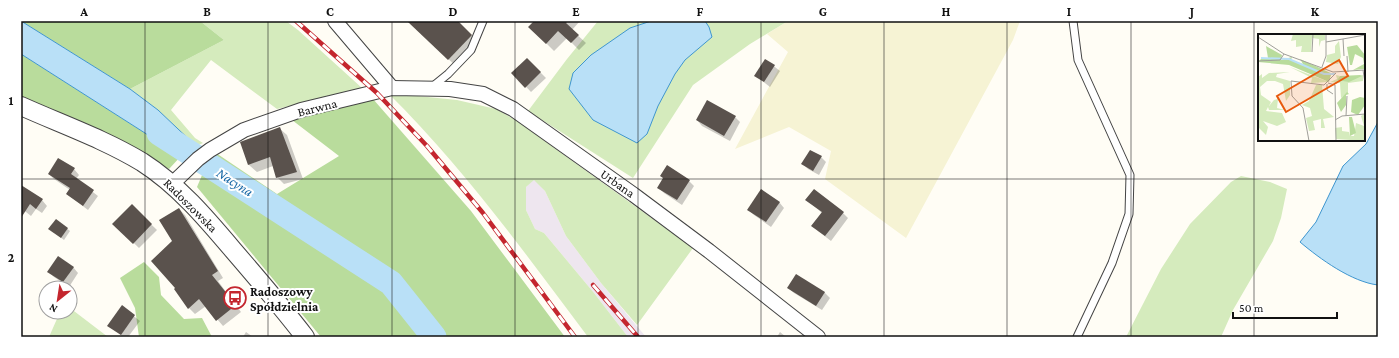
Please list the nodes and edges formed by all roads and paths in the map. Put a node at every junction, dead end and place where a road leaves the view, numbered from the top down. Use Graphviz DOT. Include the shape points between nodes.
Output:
graph roads {
  1 [pos="334,21"];
  2 [pos="483,21"];
  3 [pos="1073,21"];
  4 [pos="392,88"];
  5 [pos="430,88"];
  6 [pos="21,106"];
  7 [pos="172,184"];
  8 [pos="305,337"];
  9 [pos="818,337"];
  10 [pos="1077,337"];
  1 -- 4 [label="street"];
  2 -- 5 [label="lane" via="470,50 448,74"];
  3 -- 10 [label="lane" via="1078,60 1130,175 1129,214 1112,263"];
  4 -- 5 [label="street, Urbana"];
  4 -- 7 [label="street, Barwna" via="301,110 244,130 198,158"];
  5 -- 9 [label="street, Urbana" via="483,94 513,109 634,195"];
  6 -- 7 [label="street, Radoszowska" via="108,144 142,162"];
  7 -- 8 [label="street, Radoszowska" via="237,254"];
}
